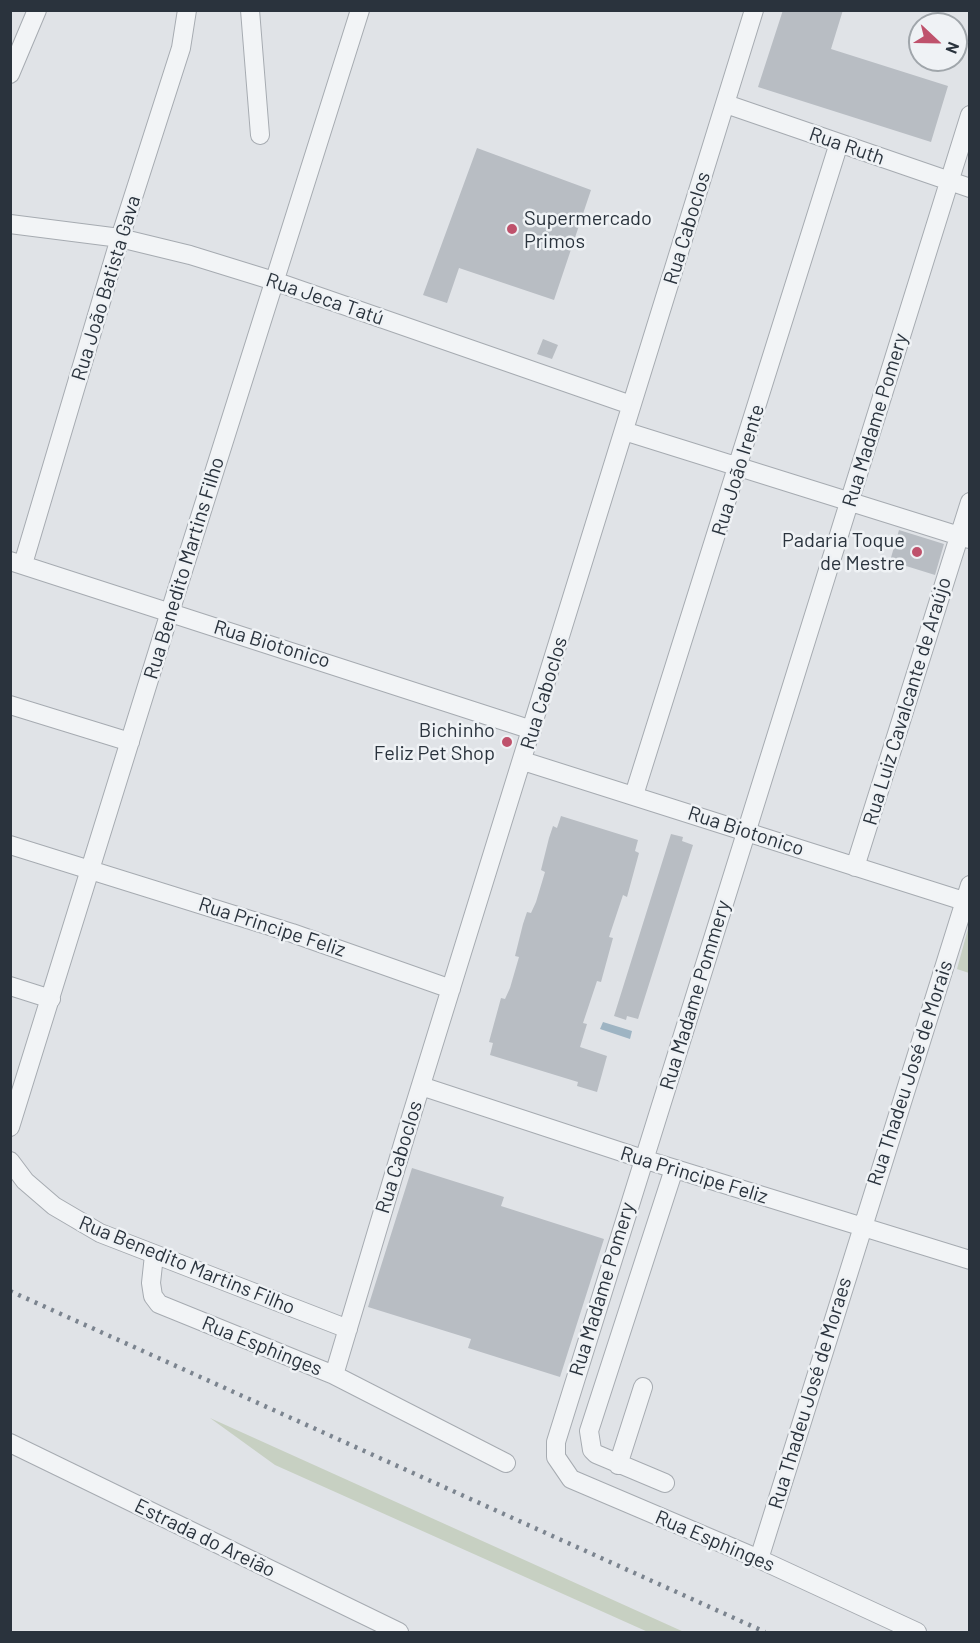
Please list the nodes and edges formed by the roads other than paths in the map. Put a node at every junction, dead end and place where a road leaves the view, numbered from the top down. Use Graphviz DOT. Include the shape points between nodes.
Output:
graph roads {
  1 [pos="37,10"];
  2 [pos="187,10"];
  3 [pos="250,10"];
  4 [pos="360,10"];
  5 [pos="754,10"];
  6 [pos="10,75"];
  7 [pos="726,104"];
  8 [pos="969,116"];
  9 [pos="260,135"];
  10 [pos="839,143"];
  11 [pos="948,181"];
  12 [pos="969,188"];
  13 [pos="10,224"];
  14 [pos="120,238"];
  15 [pos="274,281"];
  16 [pos="631,405"];
  17 [pos="624,431"];
  18 [pos="739,467"];
  19 [pos="850,502"];
  20 [pos="969,502"];
  21 [pos="964,538"];
  22 [pos="17,562"];
  23 [pos="170,612"];
  24 [pos="10,705"];
  25 [pos="532,730"];
  26 [pos="130,742"];
  27 [pos="523,761"];
  28 [pos="634,795"];
  29 [pos="746,831"];
  30 [pos="10,845"];
  31 [pos="855,867"];
  32 [pos="91,870"];
  33 [pos="968,897"];
  34 [pos="10,986"];
  35 [pos="451,989"];
  36 [pos="51,999"];
  37 [pos="421,1086"];
  38 [pos="11,1124"];
  39 [pos="643,1159"];
  40 [pos="10,1161"];
  41 [pos="674,1169"];
  42 [pos="861,1227"];
  43 [pos="154,1255"];
  44 [pos="969,1260"];
  45 [pos="348,1329"];
  46 [pos="334,1375"];
  47 [pos="643,1387"];
  48 [pos="562,1419"];
  49 [pos="10,1443"];
  50 [pos="506,1463"];
  51 [pos="618,1465"];
  52 [pos="665,1483"];
  53 [pos="759,1559"];
  54 [pos="399,1632"];
  55 [pos="917,1632"];
  1 -- 6 [label="street"];
  2 -- 14 [label="street, Rua João Batista Gava" via="181,48"];
  3 -- 9 [label="street"];
  4 -- 15 [label="street, Rua Benedito Martins Filho"];
  5 -- 7 [label="street, Rua Caboclos"];
  7 -- 10 [label="street, Rua Ruth"];
  7 -- 16 [label="street, Rua Caboclos"];
  8 -- 11 [label="street"];
  10 -- 11 [label="street, Rua Ruth"];
  10 -- 18 [label="street, Rua João Irente"];
  11 -- 12 [label="street, Rua Ruth"];
  11 -- 19 [label="street, Rua Madame Pomery"];
  13 -- 14 [label="street, Rua Jeca Tatú"];
  14 -- 15 [label="street, Rua Jeca Tatú"];
  14 -- 22 [label="street, Rua João Batista Gava"];
  15 -- 16 [label="street, Rua Jeca Tatú"];
  15 -- 23 [label="street, Rua Benedito Martins Filho"];
  16 -- 17 [label="street, Rua Caboclos"];
  17 -- 18 [label="street"];
  17 -- 25 [label="street, Rua Caboclos"];
  18 -- 19 [label="street"];
  18 -- 28 [label="street, Rua João Irente"];
  19 -- 21 [label="street"];
  19 -- 29 [label="street, Rua Madame Pomery"];
  20 -- 21 [label="street, Rua Luiz Cavalcante de Araújo"];
  21 -- 31 [label="street, Rua Luiz Cavalcante de Araújo"];
  22 -- 23 [label="street, Rua Biotonico"];
  23 -- 25 [label="street, Rua Biotonico"];
  23 -- 26 [label="street, Rua Benedito Martins Filho"];
  24 -- 26 [label="street"];
  25 -- 27 [label="street, Rua Caboclos"];
  26 -- 32 [label="street, Rua Benedito Martins Filho"];
  27 -- 28 [label="street, Rua Biotonico"];
  27 -- 35 [label="street, Rua Caboclos"];
  28 -- 29 [label="street, Rua Biotonico"];
  29 -- 31 [label="street, Rua Biotonico"];
  29 -- 39 [label="street, Rua Madame Pommery"];
  30 -- 32 [label="street, Rua Principe Feliz"];
  31 -- 33 [label="street, Rua Biotonico"];
  32 -- 35 [label="street, Rua Principe Feliz" via="292,933"];
  32 -- 36 [label="street, Rua Benedito Martins Filho"];
  33 -- 42 [label="street, Rua Thadeu José de Morais"];
  34 -- 36 [label="street"];
  35 -- 37 [label="street, Rua Caboclos"];
  36 -- 38 [label="street, Rua Benedito Martins Filho"];
  37 -- 39 [label="street, Rua Principe Feliz"];
  37 -- 45 [label="street, Rua Caboclos"];
  39 -- 41 [label="street, Rua Principe Feliz"];
  39 -- 48 [label="street, Rua Madame Pomery"];
  40 -- 43 [label="street, Rua Benedito Martins Filho" via="54,1206 100,1233"];
  41 -- 42 [label="street, Rua Principe Feliz"];
  41 -- 51 [label="street" via="589,1431 592,1450"];
  42 -- 44 [label="street, Rua Principe Feliz"];
  42 -- 53 [label="street, Rua Thadeu José de Moraes"];
  43 -- 45 [label="street, Rua Benedito Martins Filho"];
  43 -- 46 [label="street, Rua Esphinges" via="153,1296 159,1304"];
  45 -- 46 [label="street, Rua Caboclos"];
  46 -- 50 [label="street, Rua Esphinges"];
  47 -- 51 [label="street"];
  48 -- 53 [label="street, Rua Esphinges" via="556,1457 571,1479"];
  49 -- 54 [label="street, Estrada do Areião"];
  51 -- 52 [label="street"];
  53 -- 55 [label="street, Rua Esphinges"];
}
